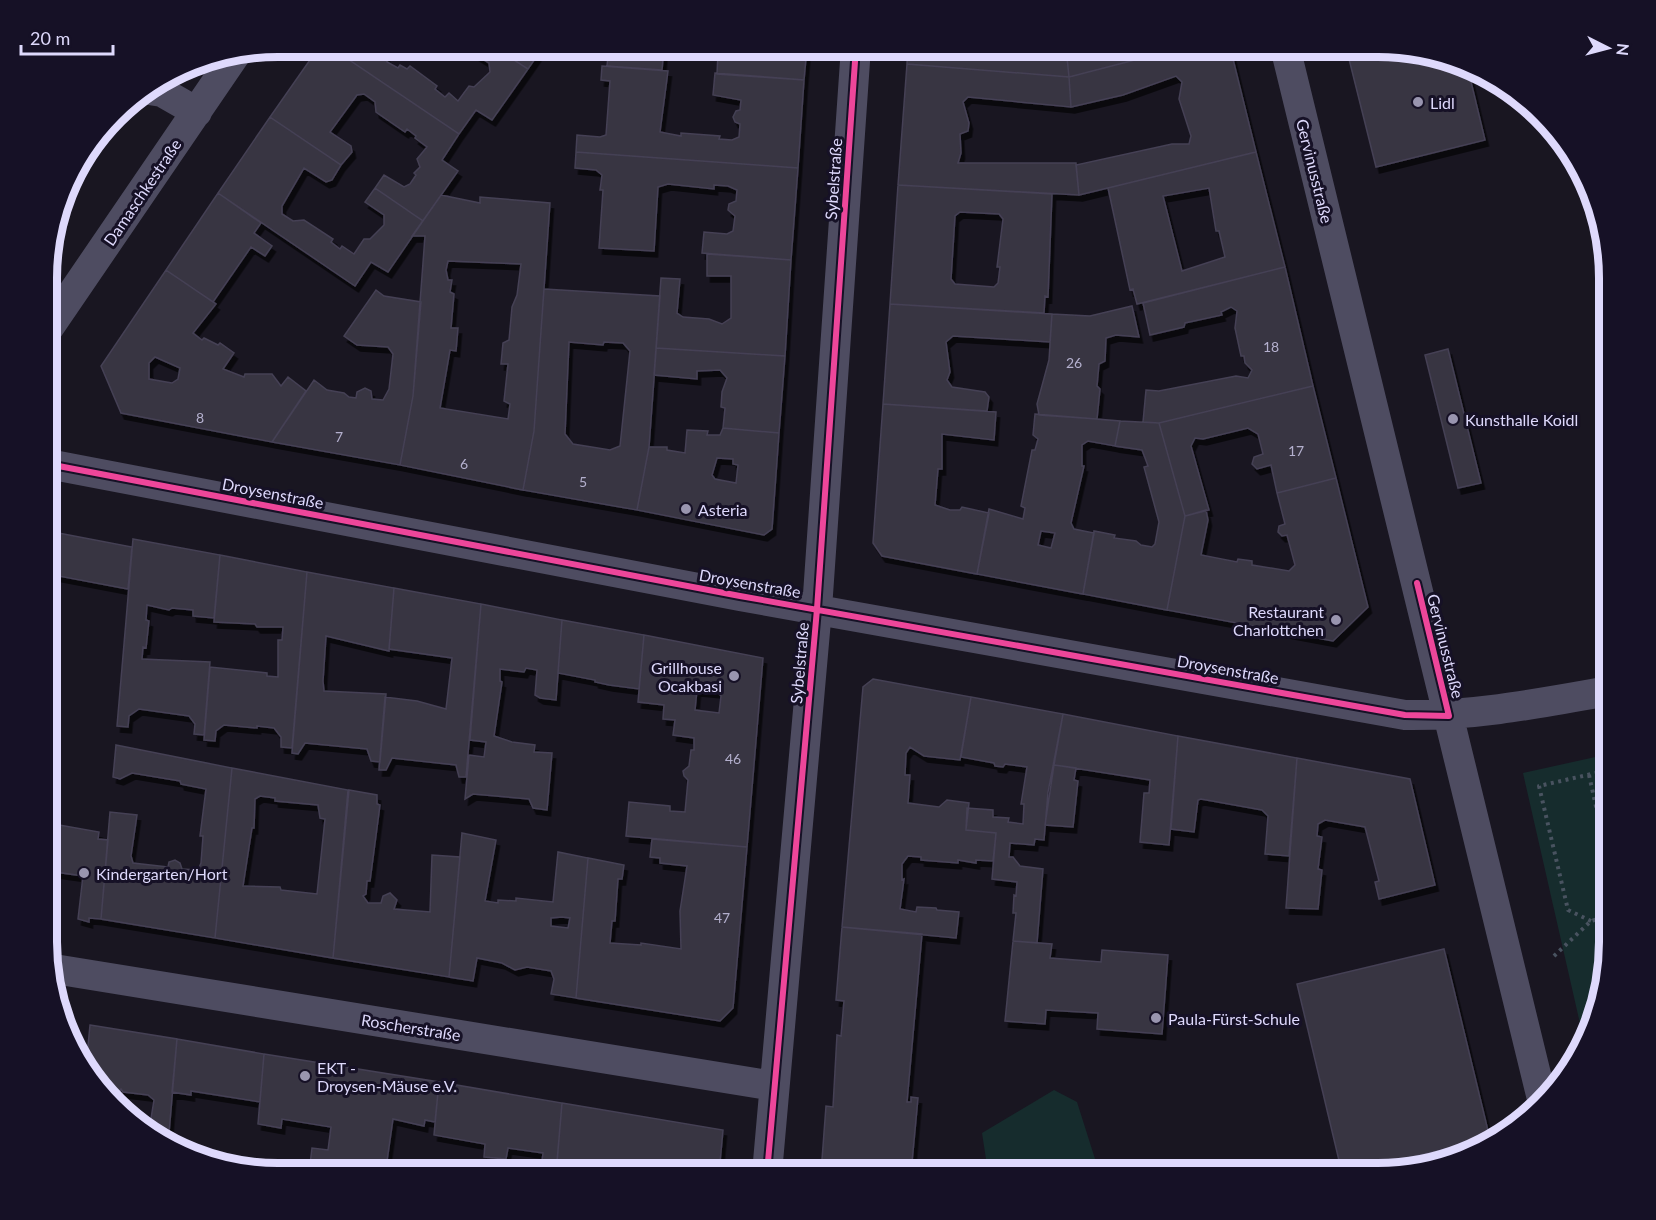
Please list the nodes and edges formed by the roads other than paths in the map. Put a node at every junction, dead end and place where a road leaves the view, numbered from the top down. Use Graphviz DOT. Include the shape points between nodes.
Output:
graph roads {
  1 [pos="855,57"];
  2 [pos="1287,57"];
  3 [pos="230,62"];
  4 [pos="159,92"];
  5 [pos="197,112"];
  6 [pos="57,316"];
  7 [pos="57,466"];
  8 [pos="817,609"];
  9 [pos="1599,694"];
  10 [pos="1449,716"];
  11 [pos="59,970"];
  12 [pos="774,1086"];
  13 [pos="1540,1092"];
  14 [pos="768,1163"];
  1 -- 8 [label="street, Sybelstraße"];
  2 -- 10 [label="street, Gervinusstraße"];
  3 -- 5 [label="street, Damaschkestraße"];
  4 -- 5 [label="street"];
  5 -- 6 [label="street, Damaschkestraße"];
  7 -- 8 [label="street, Droysenstraße"];
  8 -- 10 [label="street, Droysenstraße" via="1406,715"];
  8 -- 12 [label="street, Sybelstraße"];
  9 -- 10 [label="street, Droysenstraße"];
  10 -- 13 [label="street, Gervinusstraße"];
  11 -- 12 [label="street, Roscherstraße"];
  12 -- 14 [label="street, Sybelstraße"];
}
